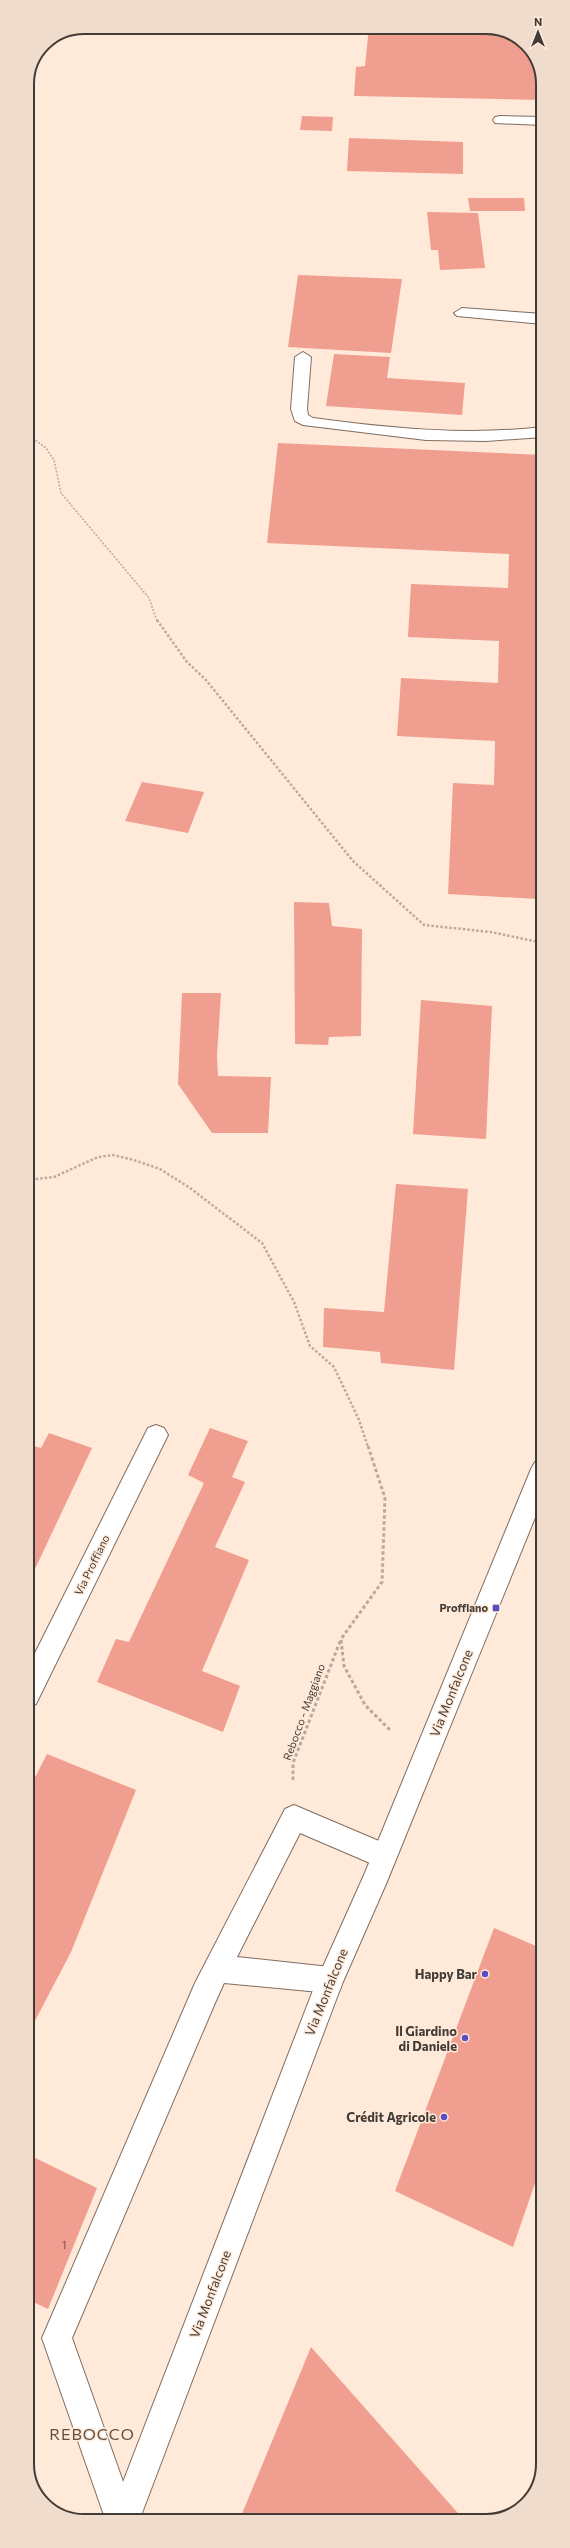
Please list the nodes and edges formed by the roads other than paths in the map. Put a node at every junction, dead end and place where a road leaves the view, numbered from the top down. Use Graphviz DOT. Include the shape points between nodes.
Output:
graph roads {
  1 [pos="500,120"];
  2 [pos="536,121"];
  3 [pos="462,313"];
  4 [pos="536,319"];
  5 [pos="303,356"];
  6 [pos="536,433"];
  7 [pos="156,1435"];
  8 [pos="536,1486"];
  9 [pos="34,1682"];
  10 [pos="384,1856"];
  11 [pos="218,1969"];
  12 [pos="330,1980"];
  13 [pos="121,2514"];
  14 [pos="125,2514"];
  1 -- 2 [label="street"];
  3 -- 4 [label="street"];
  5 -- 6 [label="street" via="299,409 301,418 309,422 370,430 488,436"];
  7 -- 9 [label="street, Via Proffiano"];
  8 -- 10 [label="street, Via Monfalcone"];
  10 -- 11 [label="street, Via Monfalcone" via="294,1818"];
  10 -- 12 [label="street, Via Monfalcone"];
  11 -- 12 [label="street"];
  11 -- 13 [label="street, Via Monfalcone" via="205,1993 57,2338"];
  12 -- 14 [label="street, Via Monfalcone"];
}
